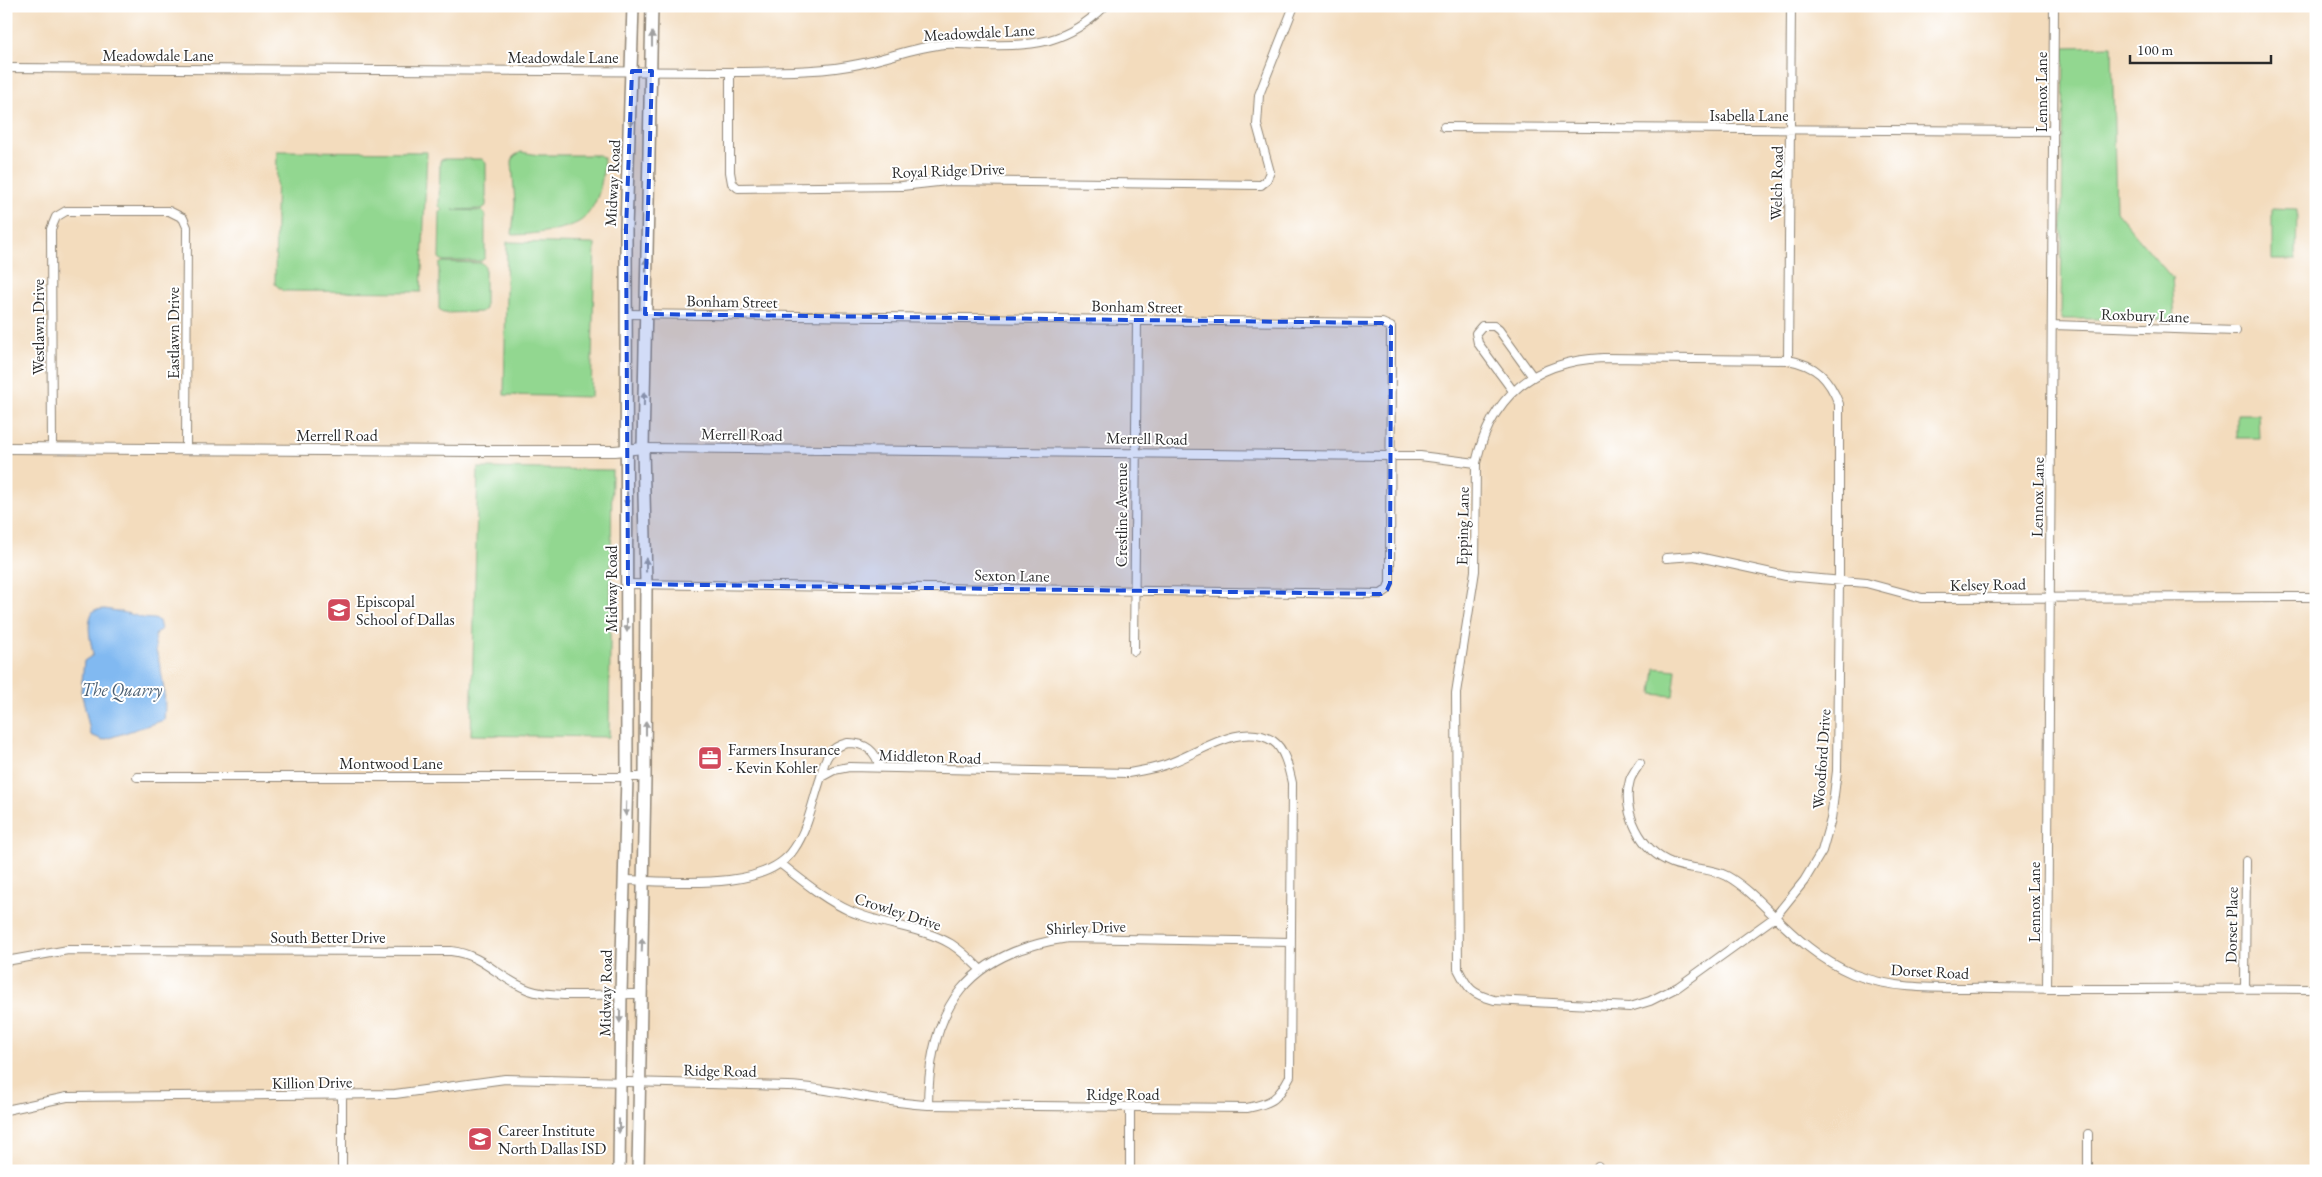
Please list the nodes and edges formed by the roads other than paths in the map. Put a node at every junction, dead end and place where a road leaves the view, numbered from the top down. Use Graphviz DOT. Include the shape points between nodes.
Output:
graph roads {
  1 [pos="633,6"];
  2 [pos="652,6"];
  3 [pos="1105,6"];
  4 [pos="1294,6"];
  5 [pos="1791,6"];
  6 [pos="2054,6"];
  7 [pos="6,68"];
  8 [pos="632,71"];
  9 [pos="652,72"];
  10 [pos="730,72"];
  11 [pos="1444,127"];
  12 [pos="1791,129"];
  13 [pos="2054,131"];
  14 [pos="183,218"];
  15 [pos="626,314"];
  16 [pos="645,314"];
  17 [pos="1138,320"];
  18 [pos="2053,325"];
  19 [pos="2236,331"];
  20 [pos="1788,360"];
  21 [pos="1533,377"];
  22 [pos="1512,391"];
  23 [pos="6,448"];
  24 [pos="52,448"];
  25 [pos="643,448"];
  26 [pos="186,450"];
  27 [pos="626,450"];
  28 [pos="1134,453"];
  29 [pos="1390,456"];
  30 [pos="1476,464"];
  31 [pos="1666,558"];
  32 [pos="1840,580"];
  33 [pos="1390,583"];
  34 [pos="628,584"];
  35 [pos="646,584"];
  36 [pos="1134,590"];
  37 [pos="2050,597"];
  38 [pos="2316,597"];
  39 [pos="1134,651"];
  40 [pos="627,702"];
  41 [pos="646,703"];
  42 [pos="1282,753"];
  43 [pos="1640,763"];
  44 [pos="880,768"];
  45 [pos="137,777"];
  46 [pos="627,777"];
  47 [pos="645,777"];
  48 [pos="821,777"];
  49 [pos="2246,861"];
  50 [pos="781,864"];
  51 [pos="624,880"];
  52 [pos="644,880"];
  53 [pos="1775,917"];
  54 [pos="1291,942"];
  55 [pos="1458,953"];
  56 [pos="6,960"];
  57 [pos="980,969"];
  58 [pos="2245,988"];
  59 [pos="2047,989"];
  60 [pos="2316,989"];
  61 [pos="621,993"];
  62 [pos="640,994"];
  63 [pos="620,1081"];
  64 [pos="638,1082"];
  65 [pos="342,1096"];
  66 [pos="928,1105"];
  67 [pos="1130,1108"];
  68 [pos="6,1110"];
  69 [pos="2088,1134"];
  70 [pos="342,1171"];
  71 [pos="619,1171"];
  72 [pos="638,1171"];
  73 [pos="1130,1171"];
  74 [pos="2088,1171"];
  1 -- 8 [label="main road, Midway Road"];
  9 -- 2 [label="main road, one-way"];
  3 -- 10 [label="street, Meadowdale Lane" via="1088,23 1035,44 945,44 816,70"];
  4 -- 10 [label="street, Royal Ridge Drive" via="1256,108 1257,125 1270,172 1261,185 948,181 902,186 738,188 732,183 730,172"];
  5 -- 12 [label="street, Welch Road"];
  6 -- 13 [label="street, Lennox Lane"];
  7 -- 8 [label="street, Meadowdale Lane"];
  8 -- 9 [label="street, Meadowdale Lane"];
  8 -- 15 [label="main road, Midway Road, one-way"];
  9 -- 10 [label="street, Meadowdale Lane"];
  16 -- 9 [label="main road, one-way"];
  11 -- 12 [label="street, Isabella Lane"];
  12 -- 13 [label="street, Isabella Lane"];
  12 -- 20 [label="street, Welch Road"];
  13 -- 18 [label="street, Lennox Lane"];
  14 -- 24 [label="street, Westlawn Drive" via="169,211 66,212 56,217 51,229"];
  14 -- 26 [label="street, Eastlawn Drive" via="187,227"];
  15 -- 16 [label="street, Bonham Street"];
  15 -- 27 [label="main road, Midway Road"];
  16 -- 17 [label="street, Bonham Street"];
  25 -- 16 [label="main road, one-way"];
  17 -- 28 [label="street, Crestline Avenue"];
  17 -- 29 [label="street, Bonham Street" via="1382,323 1391,327"];
  18 -- 19 [label="street, Roxbury Lane"];
  18 -- 37 [label="street, Lennox Lane"];
  20 -- 21 [label="street, Epping Lane" via="1581,359"];
  20 -- 32 [label="street, Woodford Drive" via="1816,368 1833,388 1839,404"];
  21 -- 22 [label="street, Epping Lane"];
  21 -- 22 [label="street" via="1499,330 1494,326 1482,326 1476,333 1478,343"];
  22 -- 30 [label="street, Epping Lane" via="1494,415"];
  23 -- 24 [label="street, Merrell Road"];
  24 -- 26 [label="street, Merrell Road"];
  25 -- 27 [label="street, Merrell Road"];
  25 -- 28 [label="street, Merrell Road"];
  35 -- 25 [label="main road, one-way"];
  26 -- 27 [label="street, Merrell Road"];
  27 -- 34 [label="main road, Midway Road, one-way"];
  28 -- 29 [label="street, Merrell Road"];
  28 -- 36 [label="street, Crestline Avenue"];
  29 -- 30 [label="street, Merrell Road" via="1430,457"];
  29 -- 33 [label="street, Bonham Street"];
  30 -- 55 [label="street, Epping Lane" via="1475,571 1456,693"];
  31 -- 32 [label="street, Kelsey Road" via="1694,556 1786,576"];
  32 -- 37 [label="street, Kelsey Road" via="1866,583 1922,598"];
  32 -- 53 [label="street, Woodford Drive" via="1837,771 1831,819 1822,851 1804,881"];
  33 -- 36 [label="street, Sexton Lane" via="1381,594"];
  34 -- 35 [label="street, Sexton Lane"];
  34 -- 40 [label="main road, Midway Road, one-way"];
  35 -- 36 [label="street, Sexton Lane"];
  35 -- 41 [label="main road"];
  36 -- 39 [label="street, Crestline Avenue"];
  37 -- 38 [label="street, Kelsey Road"];
  37 -- 59 [label="street, Lennox Lane"];
  40 -- 41 [label="main road"];
  40 -- 46 [label="main road, Midway Road"];
  47 -- 41 [label="main road, one-way"];
  42 -- 44 [label="street, Middleton Road" via="1275,742 1245,735 1229,738 1166,765 1128,773"];
  42 -- 54 [label="street, Ridge Road" via="1292,783"];
  43 -- 53 [label="street, Dorset Road" via="1630,780 1628,802 1634,825 1643,841 1672,863 1726,874"];
  44 -- 48 [label="street, Middleton Road" via="849,767"];
  44 -- 48 [label="street" via="878,758 868,748 848,743 830,752"];
  45 -- 46 [label="street, Montwood Lane"];
  46 -- 47 [label="street, Montwood Lane"];
  46 -- 51 [label="main road, Midway Road, one-way"];
  47 -- 52 [label="main road"];
  48 -- 50 [label="street" via="802,832 794,849"];
  49 -- 58 [label="street, Dorset Place"];
  50 -- 52 [label="street" via="737,878"];
  50 -- 57 [label="street, Crowley Drive" via="830,900 870,919 936,937 966,954"];
  51 -- 52 [label="street"];
  51 -- 61 [label="main road, Midway Road"];
  62 -- 52 [label="main road, one-way"];
  53 -- 55 [label="street, Woodford Drive" via="1678,987 1630,1007 1494,1000 1475,994 1465,983 1458,969"];
  53 -- 59 [label="street, Dorset Road" via="1812,951 1856,975 1897,986"];
  54 -- 57 [label="street, Shirley Drive" via="1068,938 1020,949 996,958"];
  54 -- 67 [label="street, Ridge Road" via="1290,1076 1280,1094 1267,1104 1247,1108"];
  56 -- 61 [label="street, South Better Drive" via="68,950 451,951 476,957 531,991 550,994"];
  57 -- 66 [label="street, Shirley Drive" via="948,1009 938,1028 928,1078"];
  58 -- 59 [label="street, Dorset Road"];
  58 -- 60 [label="street, Dorset Road"];
  61 -- 62 [label="street, South Better Drive"];
  61 -- 63 [label="main road, Midway Road, one-way"];
  62 -- 64 [label="main road"];
  63 -- 64 [label="street, Ridge Road"];
  63 -- 65 [label="street, Killion Drive" via="504,1079 395,1094"];
  63 -- 71 [label="main road, Midway Road, one-way"];
  64 -- 66 [label="street, Ridge Road" via="803,1086 889,1102"];
  64 -- 72 [label="main road"];
  65 -- 68 [label="street, Killion Drive" via="67,1097"];
  65 -- 70 [label="street"];
  66 -- 67 [label="street, Ridge Road"];
  67 -- 73 [label="street"];
  69 -- 74 [label="street"];
}
